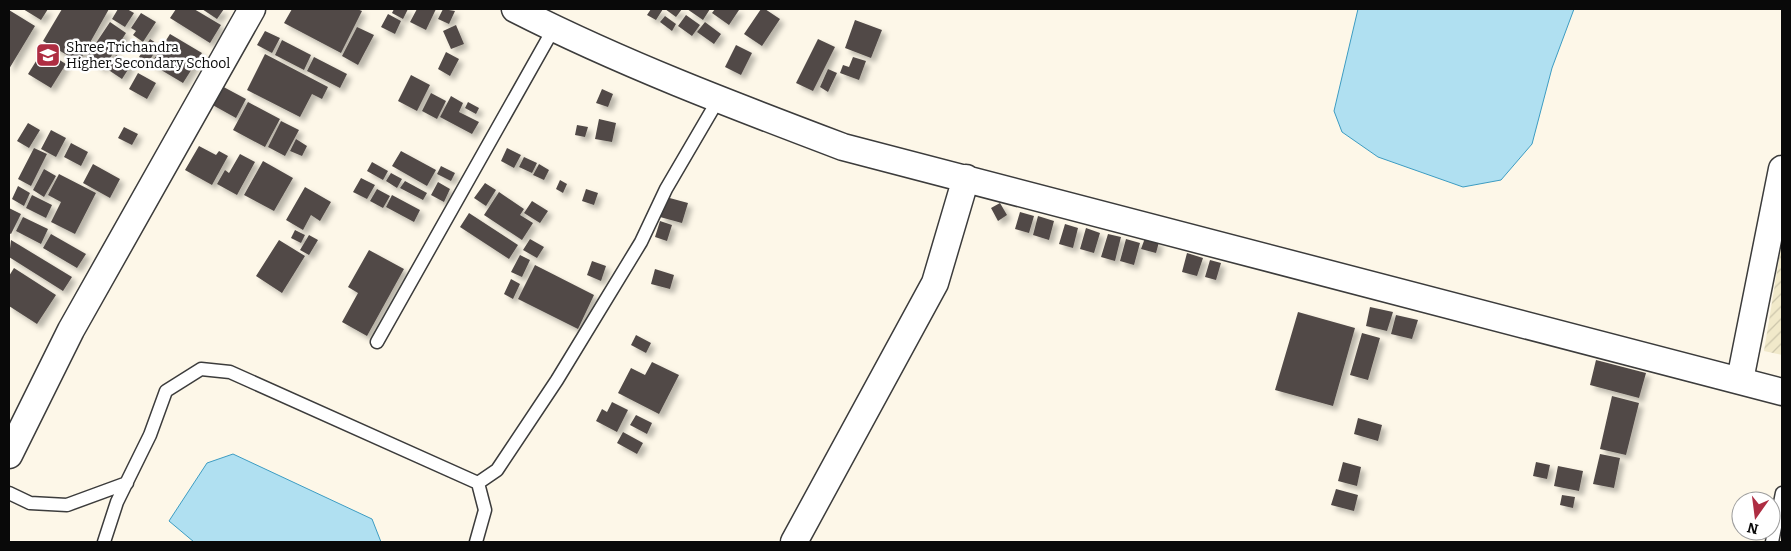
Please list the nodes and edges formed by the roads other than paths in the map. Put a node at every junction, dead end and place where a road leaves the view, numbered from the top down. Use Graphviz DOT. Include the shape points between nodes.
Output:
graph roads {
  1 [pos="252,9"];
  2 [pos="515,9"];
  3 [pos="554,28"];
  4 [pos="718,100"];
  5 [pos="1782,169"];
  6 [pos="966,178"];
  7 [pos="377,342"];
  8 [pos="1740,380"];
  9 [pos="1782,392"];
  10 [pos="9,455"];
  11 [pos="127,483"];
  12 [pos="478,483"];
  13 [pos="9,492"];
  14 [pos="1782,493"];
  15 [pos="104,542"];
  16 [pos="476,542"];
  17 [pos="794,542"];
  18 [pos="1772,542"];
  1 -- 10 [label="street" via="71,330"];
  2 -- 3 [label="street"];
  3 -- 4 [label="street"];
  3 -- 7 [label="lane"];
  4 -- 6 [label="street" via="844,147"];
  4 -- 12 [label="lane" via="666,189 641,242 557,380 497,470"];
  5 -- 8 [label="street"];
  6 -- 8 [label="street"];
  6 -- 17 [label="street" via="935,283"];
  8 -- 9 [label="street"];
  11 -- 12 [label="lane" via="166,391 201,370 230,372"];
  11 -- 13 [label="lane" via="67,505 30,503"];
  11 -- 15 [label="lane"];
  12 -- 16 [label="lane" via="485,510"];
  14 -- 18 [label="lane"];
}
